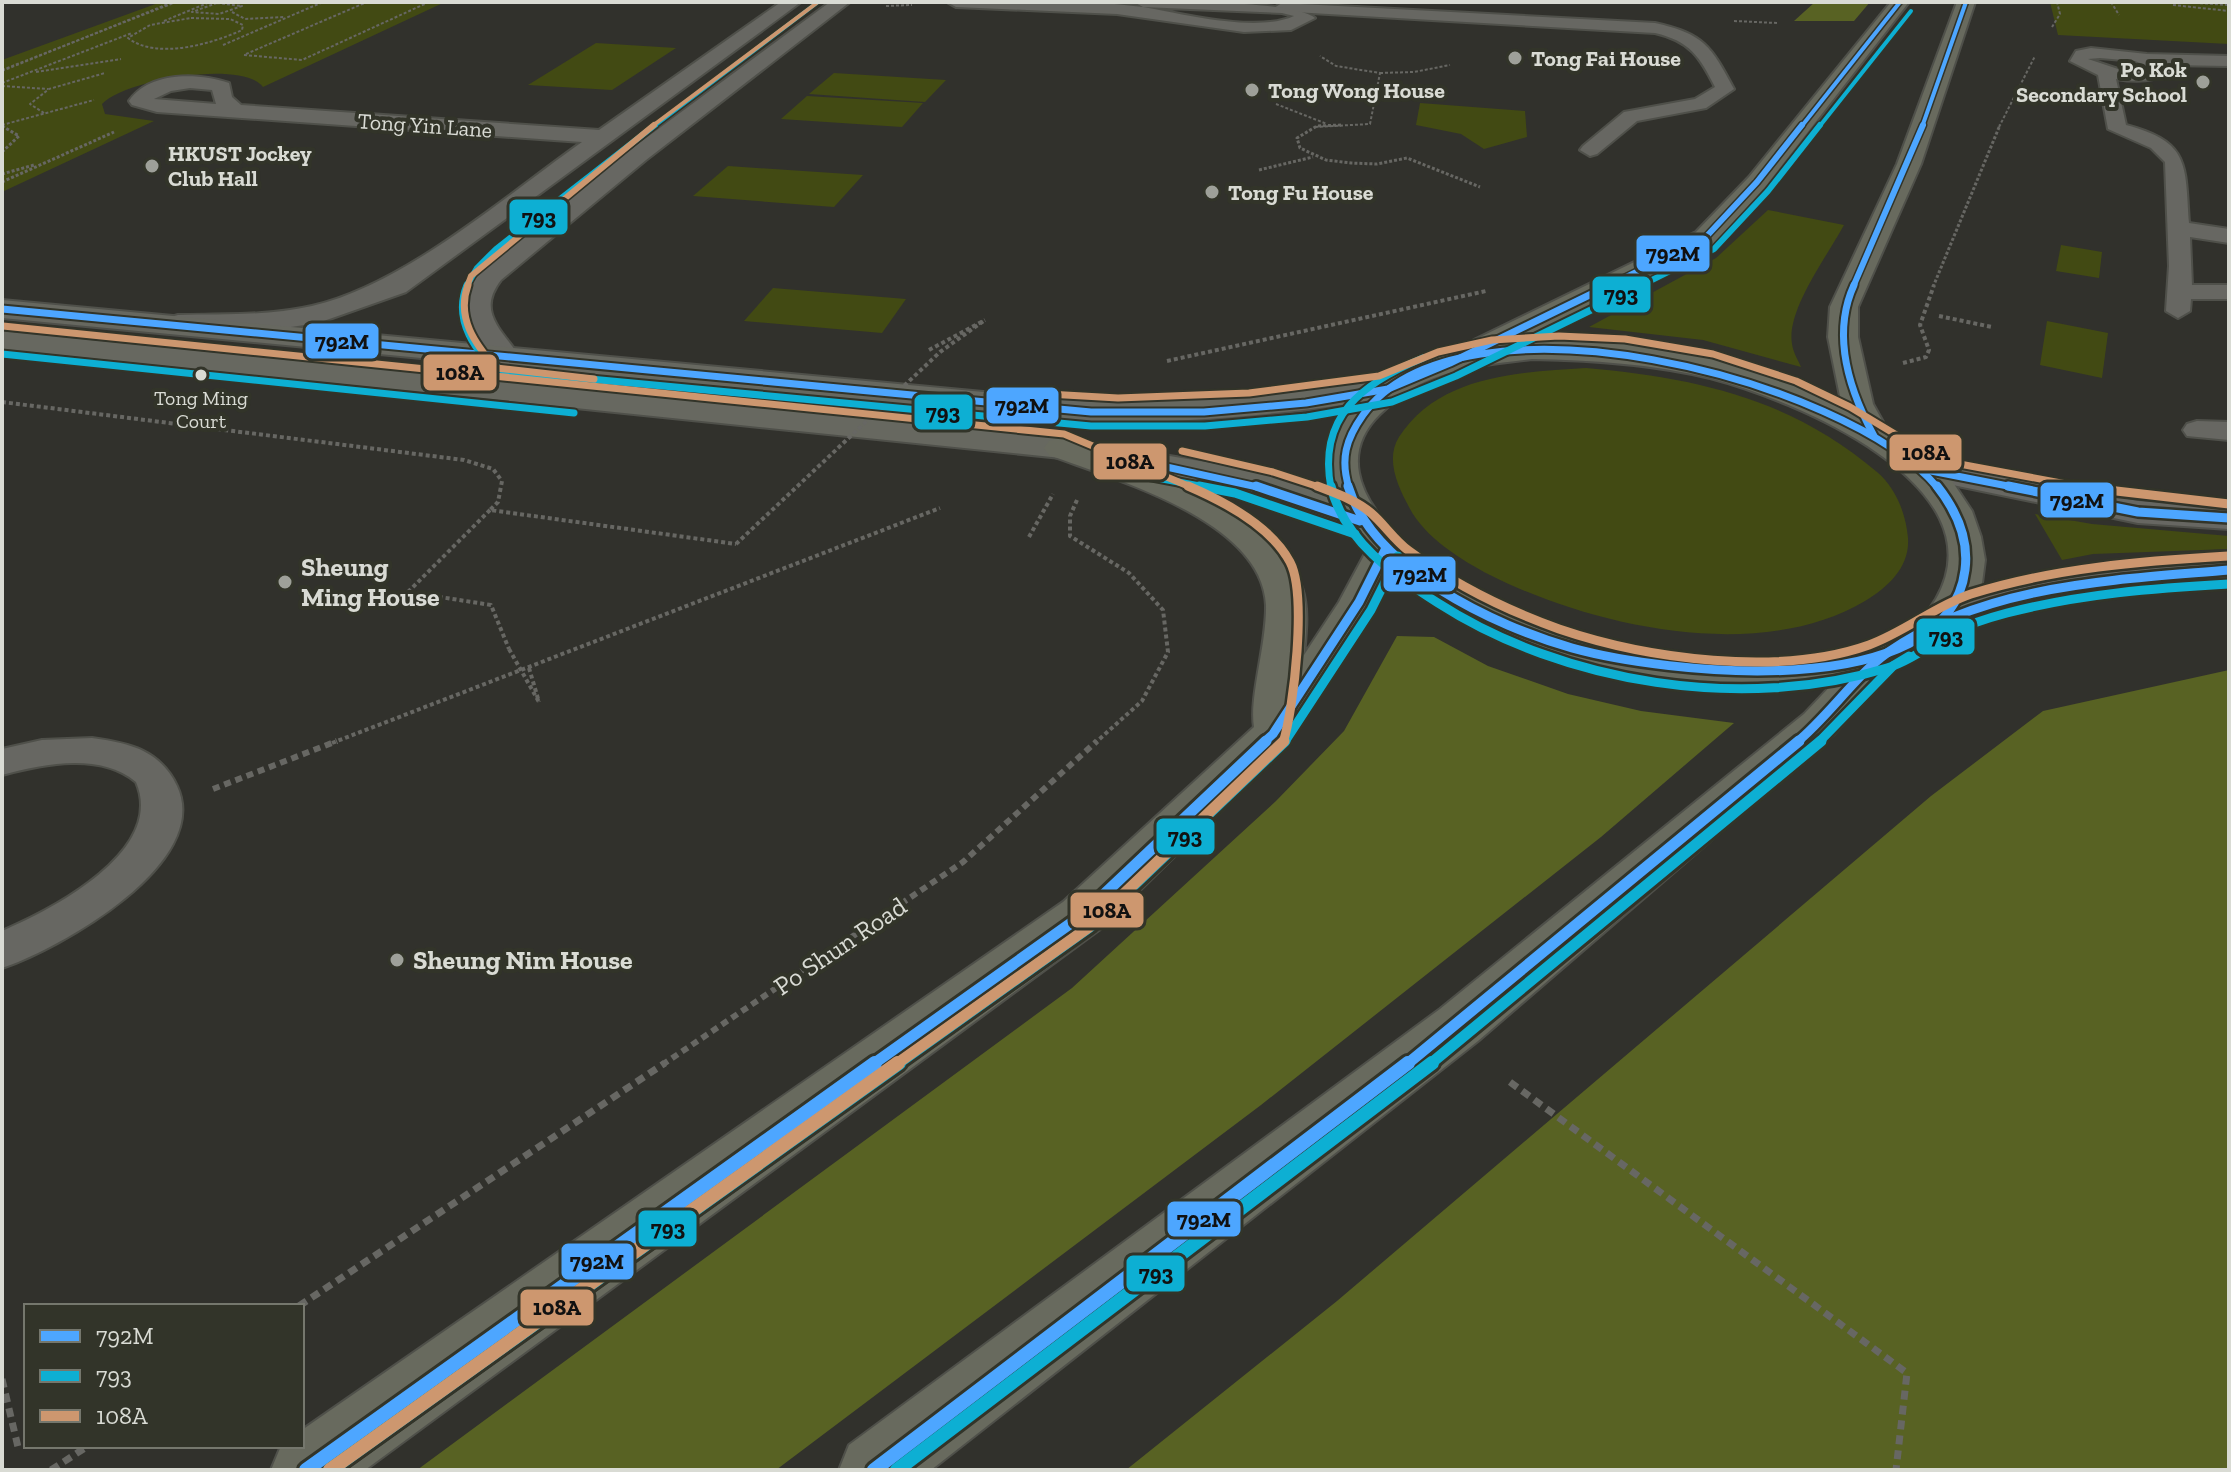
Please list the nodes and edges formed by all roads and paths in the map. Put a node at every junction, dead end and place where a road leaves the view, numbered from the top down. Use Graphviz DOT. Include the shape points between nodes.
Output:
graph roads {
  1 [pos="175,2"];
  2 [pos="210,2"];
  3 [pos="234,2"];
  4 [pos="323,2"];
  5 [pos="367,2"];
  6 [pos="429,2"];
  7 [pos="792,2"];
  8 [pos="841,2"];
  9 [pos="956,2"];
  10 [pos="1143,2"];
  11 [pos="1900,2"];
  12 [pos="1966,2"];
  13 [pos="2057,2"];
  14 [pos="2180,2"];
  15 [pos="1196,3"];
  16 [pos="2173,5"];
  17 [pos="2229,5"];
  18 [pos="1282,8"];
  19 [pos="2229,11"];
  20 [pos="232,12"];
  21 [pos="1329,14"];
  22 [pos="206,15"];
  23 [pos="289,17"];
  24 [pos="199,19"];
  25 [pos="1304,20"];
  26 [pos="145,28"];
  27 [pos="2045,38"];
  28 [pos="218,47"];
  29 [pos="1317,47"];
  30 [pos="2036,54"];
  31 [pos="2144,59"];
  32 [pos="2229,61"];
  33 [pos="1450,65"];
  34 [pos="2,70"];
  35 [pos="115,71"];
  36 [pos="2106,71"];
  37 [pos="1380,73"];
  38 [pos="2,84"];
  39 [pos="49,89"];
  40 [pos="106,99"];
  41 [pos="1276,104"];
  42 [pos="44,113"];
  43 [pos="246,113"];
  44 [pos="1329,124"];
  45 [pos="2,125"];
  46 [pos="115,131"];
  47 [pos="605,137"];
  48 [pos="1590,150"];
  49 [pos="2,152"];
  50 [pos="1315,156"];
  51 [pos="50,160"];
  52 [pos="1259,170"];
  53 [pos="2,174"];
  54 [pos="2,182"];
  55 [pos="1480,187"];
  56 [pos="2178,228"];
  57 [pos="2229,236"];
  58 [pos="1496,289"];
  59 [pos="2229,292"];
  60 [pos="2,309"];
  61 [pos="1939,316"];
  62 [pos="164,324"];
  63 [pos="1992,327"];
  64 [pos="2,340"];
  65 [pos="505,357"];
  66 [pos="919,358"];
  67 [pos="1156,362"];
  68 [pos="1450,363"];
  69 [pos="1903,363"];
  70 [pos="1388,389"];
  71 [pos="2,402"];
  72 [pos="2197,430"];
  73 [pos="2229,431"];
  74 [pos="1874,436"];
  75 [pos="1061,448"];
  76 [pos="1926,470"];
  77 [pos="1055,490"];
  78 [pos="1080,495"];
  79 [pos="940,508"];
  80 [pos="490,510"];
  81 [pos="2229,518"];
  82 [pos="1373,535"];
  83 [pos="1029,537"];
  84 [pos="2229,570"];
  85 [pos="1943,619"];
  86 [pos="1885,654"];
  87 [pos="529,668"];
  88 [pos="1273,734"];
  89 [pos="2,762"];
  90 [pos="163,808"];
  91 [pos="2,950"];
  92 [pos="1510,1082"];
  93 [pos="302,1304"];
  94 [pos="2,1379"];
  95 [pos="18,1447"];
  96 [pos="85,1448"];
  97 [pos="51,1470"];
  98 [pos="306,1470"];
  99 [pos="874,1470"];
  100 [pos="1896,1470"];
  1 -- 34 [label="path"];
  2 -- 26 [label="path"];
  3 -- 20 [label="path" via="242,6"];
  3 -- 22 [label="path" via="192,12"];
  4 -- 23 [label="path"];
  5 -- 6 [label="path" via="243,55 302,60"];
  7 -- 47 [label="street"];
  8 -- 65 [label="street" via="491,274 475,297 474,313 479,328"];
  9 -- 25 [label="street" via="1117,9 1221,24"];
  10 -- 15 [label="street"];
  11 -- 68 [label="main road" via="1705,238"];
  12 -- 74 [label="main road" via="1909,164 1844,307 1848,369 1857,404"];
  13 -- 27 [label="path" via="2060,14"];
  14 -- 17 [label="path"];
  15 -- 18 [label="street"];
  16 -- 19 [label="path"];
  18 -- 21 [label="lane"];
  18 -- 25 [label="street" via="1302,13"];
  20 -- 22 [label="path"];
  20 -- 23 [label="path" via="245,19"];
  21 -- 25 [label="lane"];
  21 -- 48 [label="lane" via="1655,28 1687,34 1701,44 1725,89 1700,104 1631,116"];
  22 -- 24 [label="path"];
  23 -- 28 [label="path"];
  24 -- 26 [label="path"];
  24 -- 26 [label="path" via="230,19 243,25 222,39 187,46 129,42 133,33"];
  26 -- 38 [label="path"];
  29 -- 37 [label="path" via="1323,60 1336,66"];
  30 -- 69 [label="path" via="1998,129 1925,306 1920,325 1929,350 1926,357"];
  31 -- 32 [label="lane"];
  31 -- 36 [label="lane" via="2162,72"];
  31 -- 36 [label="lane" via="2103,53 2078,57"];
  33 -- 37 [label="path"];
  35 -- 39 [label="path"];
  36 -- 56 [label="lane" via="2117,129 2146,136 2170,150"];
  37 -- 44 [label="path" via="1370,124"];
  38 -- 39 [label="path"];
  39 -- 42 [label="path" via="30,104"];
  40 -- 42 [label="path"];
  41 -- 44 [label="path"];
  42 -- 45 [label="path"];
  43 -- 47 [label="street, Tong Yin Lane"];
  44 -- 50 [label="path" via="1297,138 1300,148"];
  45 -- 49 [label="path" via="19,136"];
  46 -- 51 [label="path"];
  47 -- 62 [label="street" via="396,286 318,314 264,322"];
  50 -- 52 [label="path"];
  50 -- 55 [label="path" via="1365,164 1407,158"];
  51 -- 53 [label="path"];
  51 -- 54 [label="path"];
  56 -- 57 [label="lane"];
  56 -- 59 [label="lane" via="2178,302"];
  58 -- 67 [label="path"];
  60 -- 62 [label="main road"];
  61 -- 63 [label="path"];
  62 -- 65 [label="main road"];
  64 -- 75 [label="main road"];
  65 -- 70 [label="main road" via="1091,412 1204,412"];
  66 -- 80 [label="path, bridge" via="985,320 940,352 736,544"];
  68 -- 70 [label="main road"];
  68 -- 74 [label="main road" via="1532,350 1674,360 1770,385"];
  70 -- 82 [label="main road" via="1359,414 1343,445 1342,479"];
  71 -- 80 [label="path" via="464,460 493,469 502,481 498,502"];
  72 -- 73 [label="lane"];
  74 -- 76 [label="main road"];
  75 -- 82 [label="main road" via="1236,477 1286,491"];
  75 -- 88 [label="main road" via="1214,512 1261,549 1279,571 1286,623"];
  76 -- 81 [label="street" via="2138,512"];
  76 -- 85 [label="main road" via="1956,515 1967,546 1967,578"];
  77 -- 83 [label="path"];
  78 -- 93 [label="path, Po Shun Road" via="1070,516 1070,536 1129,573 1163,610 1168,652 1142,701 963,862 910,901"];
  79 -- 87 [label="path"];
  80 -- 87 [label="path, bridge" via="408,592 491,605 539,702"];
  82 -- 86 [label="main road" via="1452,597 1502,621 1621,659 1680,670 1744,673 1813,670"];
  82 -- 88 [label="main road" via="1339,634"];
  84 -- 85 [label="street" via="2026,595"];
  85 -- 86 [label="main road"];
  86 -- 99 [label="main road" via="1819,724 1459,1025"];
  87 -- 90 [label="path"];
  88 -- 98 [label="main road" via="1081,916"];
  89 -- 90 [label="lane" via="64,750 106,752 138,762 158,781"];
  90 -- 91 [label="lane" via="153,838 93,903 46,932"];
  92 -- 100 [label="path" via="1907,1373"];
  94 -- 95 [label="path"];
  96 -- 97 [label="path"];
}
